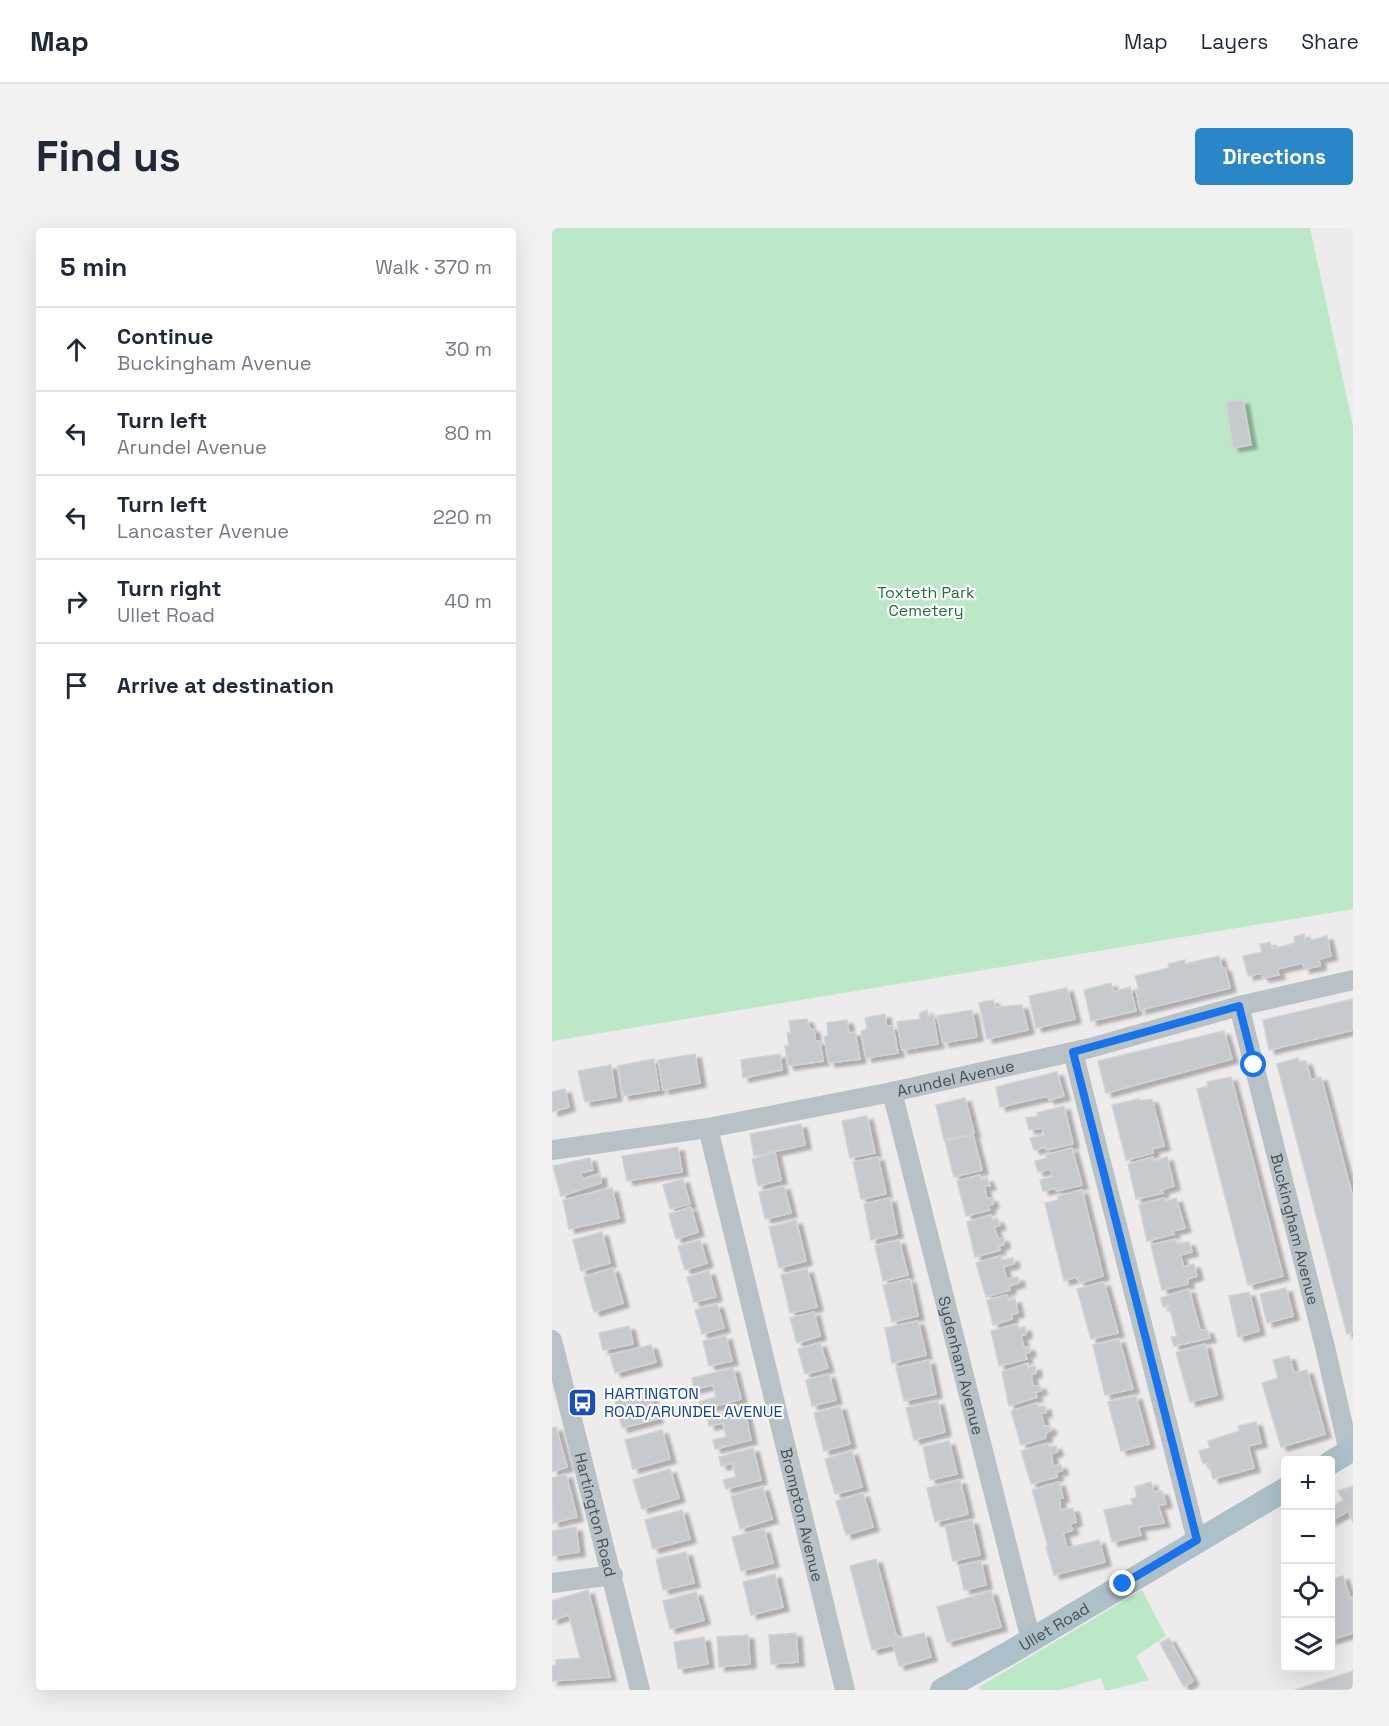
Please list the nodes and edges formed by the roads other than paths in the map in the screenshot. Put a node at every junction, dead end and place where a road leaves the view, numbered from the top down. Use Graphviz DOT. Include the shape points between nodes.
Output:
graph roads {
  1 [pos="1353,980"];
  2 [pos="1239,1006"];
  3 [pos="1073,1052"];
  4 [pos="891,1092"];
  5 [pos="708,1128"];
  6 [pos="552,1150"];
  7 [pos="552,1340"];
  8 [pos="1344,1455"];
  9 [pos="1281,1492"];
  10 [pos="1197,1540"];
  11 [pos="613,1575"];
  12 [pos="552,1583"];
  13 [pos="1031,1640"];
  14 [pos="1009,1653"];
  15 [pos="640,1690"];
  16 [pos="845,1690"];
  17 [pos="942,1690"];
  18 [pos="967,1690"];
  1 -- 2 [label="street, Arundel Avenue"];
  2 -- 3 [label="street, Arundel Avenue"];
  2 -- 8 [label="street, Buckingham Avenue" via="1325,1347"];
  3 -- 4 [label="street, Arundel Avenue"];
  3 -- 10 [label="street"];
  4 -- 5 [label="street, Arundel Avenue"];
  4 -- 13 [label="street, Sydenham Avenue"];
  5 -- 6 [label="street, Arundel Avenue"];
  5 -- 16 [label="street, Brompton Avenue"];
  7 -- 11 [label="street, Hartington Road"];
  9 -- 10 [label="main road, Ullet Road"];
  10 -- 13 [label="main road, Ullet Road"];
  11 -- 12 [label="street"];
  11 -- 15 [label="street, Hartington Road"];
  13 -- 14 [label="main road, Ullet Road"];
  14 -- 17 [label="main road, Ullet Road"];
  14 -- 18 [label="main road, Ullet Road"];
}
